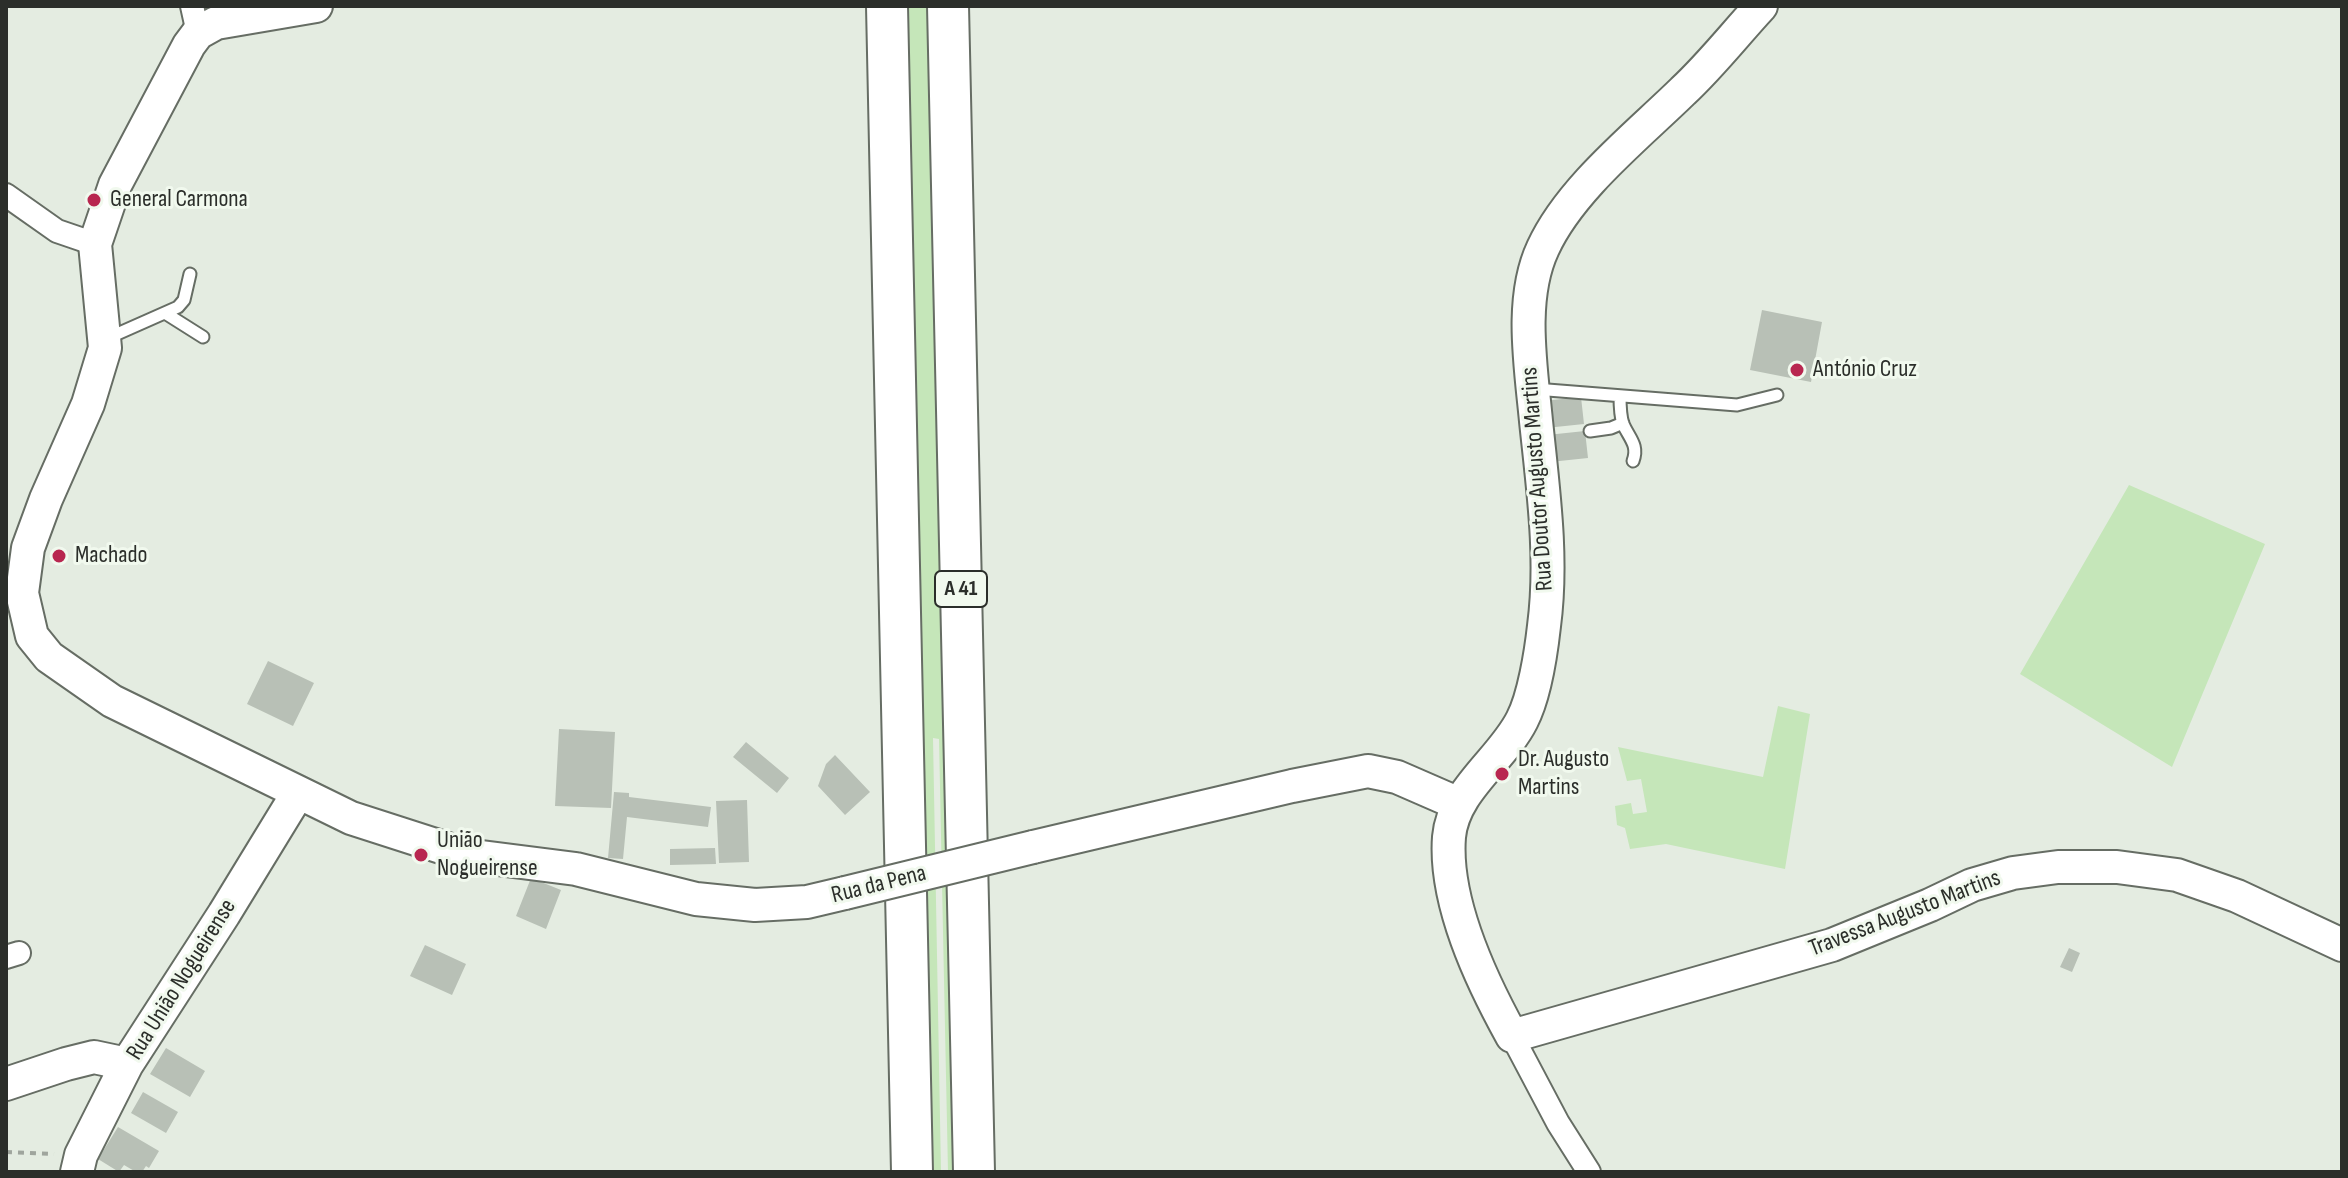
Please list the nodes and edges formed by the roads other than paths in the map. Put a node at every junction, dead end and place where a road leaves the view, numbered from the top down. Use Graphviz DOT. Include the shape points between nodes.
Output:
graph roads {
  1 [pos="316,6"];
  2 [pos="887,6"];
  3 [pos="948,6"];
  4 [pos="1761,6"];
  5 [pos="195,19"];
  6 [pos="6,195"];
  7 [pos="95,244"];
  8 [pos="190,274"];
  9 [pos="165,313"];
  10 [pos="203,337"];
  11 [pos="104,340"];
  12 [pos="1533,390"];
  13 [pos="1777,395"];
  14 [pos="1620,396"];
  15 [pos="1623,423"];
  16 [pos="1590,431"];
  17 [pos="1633,461"];
  18 [pos="298,793"];
  19 [pos="1459,804"];
  20 [pos="2342,945"];
  21 [pos="1512,1036"];
  22 [pos="127,1064"];
  23 [pos="6,1084"];
  24 [pos="79,1164"];
  25 [pos="912,1172"];
  26 [pos="974,1172"];
  27 [pos="1589,1172"];
  1 -- 5 [label="street" via="216,23"];
  2 -- 25 [label="highway, A 41"];
  3 -- 26 [label="highway, A 41"];
  4 -- 12 [label="street, Rua Doutor Augusto Martins" via="1568,207 1542,249 1531,291"];
  5 -- 7 [label="street" via="189,45 115,185"];
  6 -- 7 [label="street" via="57,231"];
  7 -- 11 [label="street, Rua da Pena"];
  8 -- 9 [label="lane" via="184,300"];
  9 -- 10 [label="lane"];
  9 -- 11 [label="lane"];
  11 -- 18 [label="street, Rua da Pena" via="88,404 28,548 22,593 32,636 49,657 112,701"];
  12 -- 14 [label="lane"];
  12 -- 19 [label="street, Rua Doutor Augusto Martins" via="1549,571 1535,678 1522,719"];
  13 -- 14 [label="lane" via="1737,405"];
  14 -- 15 [label="lane"];
  15 -- 16 [label="lane"];
  15 -- 17 [label="lane" via="1635,445"];
  18 -- 19 [label="street, Rua da Pena, bridge" via="351,818 466,855 576,869 696,899 755,905 807,902 1368,771 1397,777"];
  18 -- 22 [label="street, Rua União Nogueirense"];
  19 -- 21 [label="street, Rua Doutor Augusto Martins" via="1449,833 1455,896 1487,991"];
  20 -- 21 [label="street, Travessa Augusto Martins" via="2237,896 2177,875 2058,867 1972,885 1832,945"];
  21 -- 27 [label="street, Rua Doutor Augusto Martins"];
  22 -- 23 [label="street" via="94,1057"];
  22 -- 24 [label="street, Rua União Nogueirense"];
}
